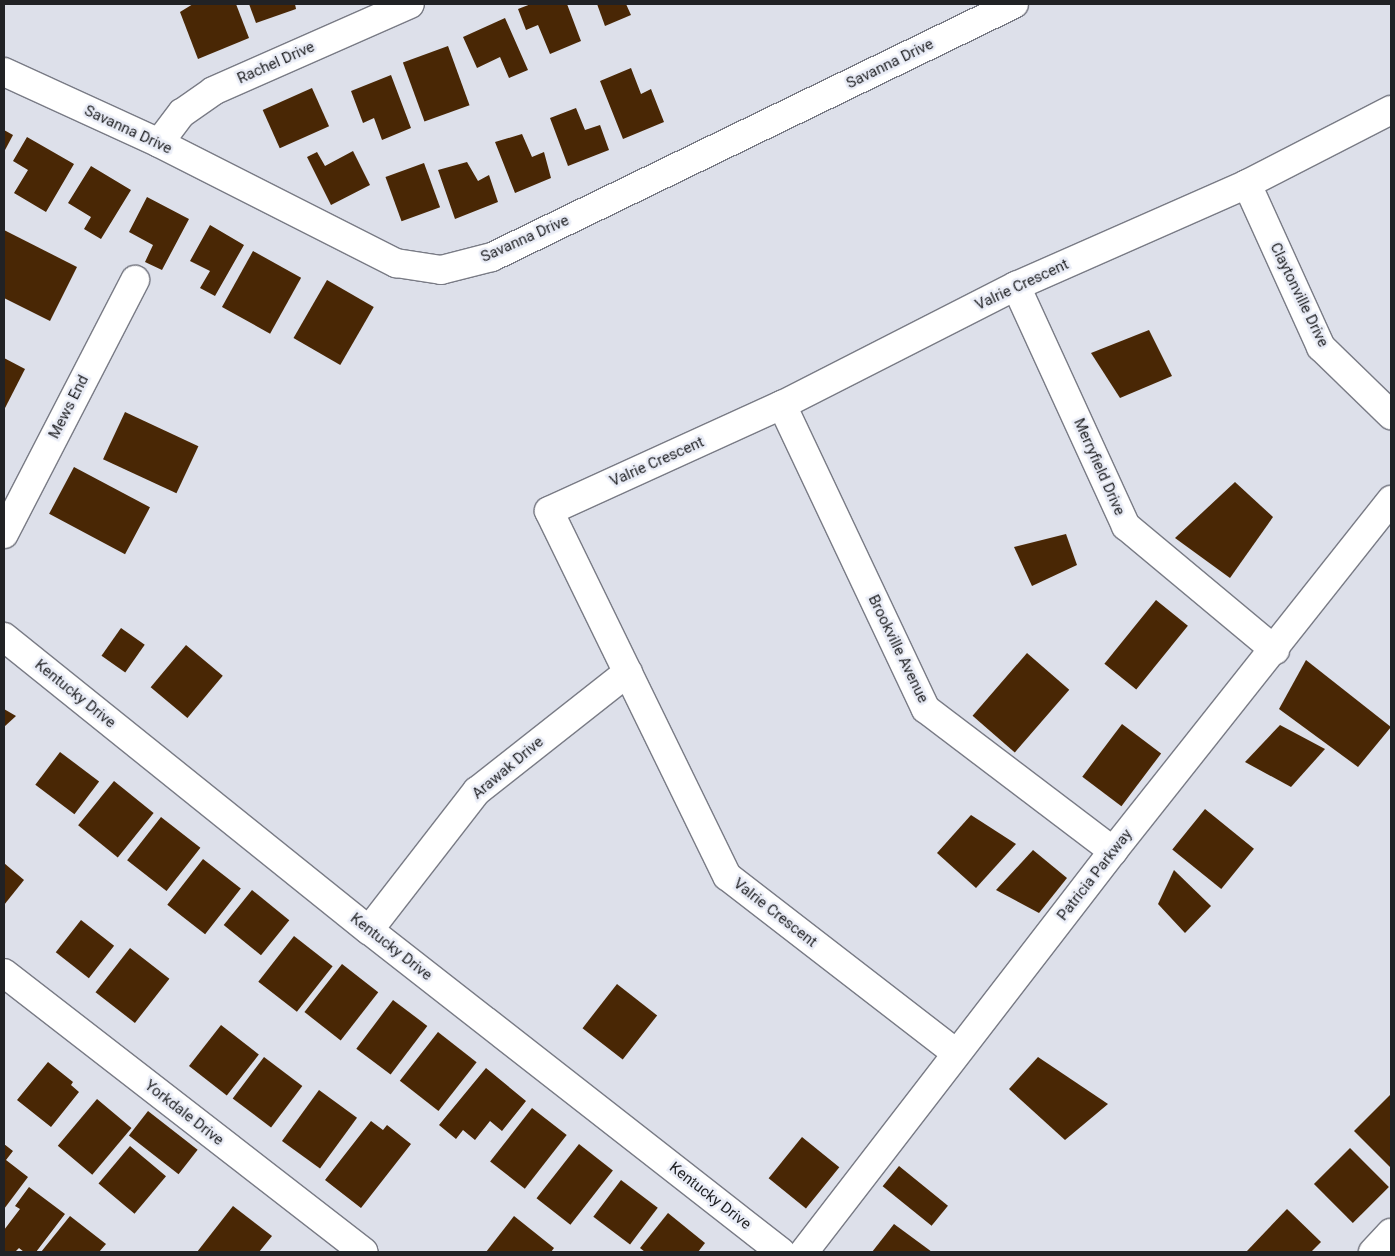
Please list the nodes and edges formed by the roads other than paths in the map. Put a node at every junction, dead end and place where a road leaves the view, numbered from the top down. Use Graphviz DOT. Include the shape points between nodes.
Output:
graph roads {
  1 [pos="410,4"];
  2 [pos="1014,4"];
  3 [pos="4,72"];
  4 [pos="1391,110"];
  5 [pos="159,143"];
  6 [pos="1247,184"];
  7 [pos="135,280"];
  8 [pos="1016,286"];
  9 [pos="782,405"];
  10 [pos="1391,415"];
  11 [pos="1391,500"];
  12 [pos="4,534"];
  13 [pos="4,637"];
  14 [pos="1275,650"];
  15 [pos="628,672"];
  16 [pos="1113,851"];
  17 [pos="369,930"];
  18 [pos="4,973"];
  19 [pos="956,1053"];
  20 [pos="1391,1233"];
  21 [pos="364,1252"];
  22 [pos="781,1252"];
  23 [pos="804,1252"];
  24 [pos="1374,1252"];
  1 -- 5 [label="street, Rachel Drive" via="213,91 182,113"];
  2 -- 5 [label="street, Savanna Drive" via="492,257 440,270 396,263"];
  3 -- 5 [label="street, Savanna Drive"];
  4 -- 6 [label="street, Valrie Crescent"];
  6 -- 8 [label="street, Valrie Crescent"];
  6 -- 10 [label="street, Claytonville Drive" via="1321,347"];
  7 -- 12 [label="street, Mews End"];
  8 -- 9 [label="street, Valrie Crescent"];
  8 -- 14 [label="street, Merryfield Drive" via="1126,526"];
  9 -- 15 [label="street, Valrie Crescent" via="549,511"];
  9 -- 16 [label="street, Brookville Avenue" via="926,709"];
  11 -- 14 [label="street, Patricia Parkway"];
  13 -- 17 [label="street, Kentucky Drive"];
  14 -- 16 [label="street, Patricia Parkway"];
  15 -- 17 [label="street, Arawak Drive" via="477,791"];
  15 -- 19 [label="street, Valrie Crescent" via="727,876"];
  16 -- 19 [label="street, Patricia Parkway"];
  17 -- 22 [label="street, Kentucky Drive"];
  18 -- 21 [label="street, Yorkdale Drive"];
  19 -- 23 [label="street, Patricia Parkway"];
  20 -- 24 [label="street"];
}
